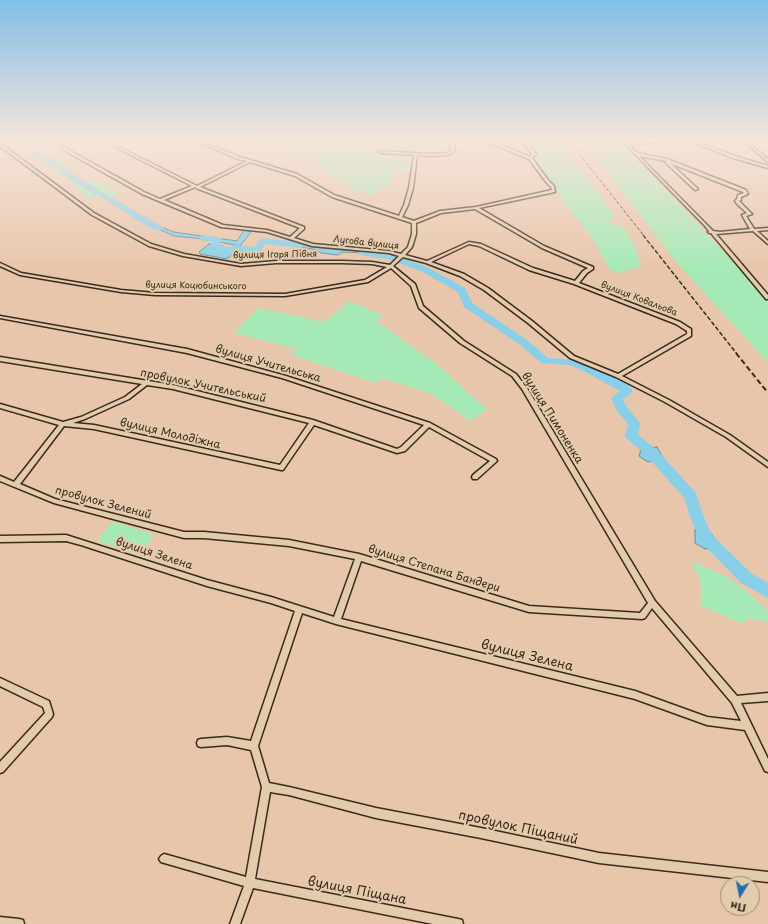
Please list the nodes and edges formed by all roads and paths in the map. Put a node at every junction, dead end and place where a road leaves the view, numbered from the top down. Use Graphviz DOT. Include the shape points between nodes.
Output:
graph roads {
  1 [pos="53,184"];
  2 [pos="128,184"];
  3 [pos="190,184"];
  4 [pos="202,184"];
  5 [pos="312,184"];
  6 [pos="412,184"];
  7 [pos="550,184"];
  8 [pos="666,184"];
  9 [pos="691,184"];
  10 [pos="727,184"];
  11 [pos="196,187"];
  12 [pos="696,189"];
  13 [pos="161,200"];
  14 [pos="476,208"];
  15 [pos="400,217"];
  16 [pos="414,222"];
  17 [pos="754,229"];
  18 [pos="768,229"];
  19 [pos="710,232"];
  20 [pos="720,233"];
  21 [pos="291,238"];
  22 [pos="716,238"];
  23 [pos="768,243"];
  24 [pos="403,255"];
  25 [pos="428,262"];
  26 [pos="0,264"];
  27 [pos="393,264"];
  28 [pos="576,283"];
  29 [pos="766,293"];
  30 [pos="768,298"];
  31 [pos="0,318"];
  32 [pos="0,359"];
  33 [pos="618,376"];
  34 [pos="146,383"];
  35 [pos="0,406"];
  36 [pos="96,412"];
  37 [pos="313,422"];
  38 [pos="63,424"];
  39 [pos="428,424"];
  40 [pos="94,427"];
  41 [pos="768,465"];
  42 [pos="476,477"];
  43 [pos="0,478"];
  44 [pos="16,484"];
  45 [pos="204,535"];
  46 [pos="0,539"];
  47 [pos="360,557"];
  48 [pos="652,603"];
  49 [pos="299,610"];
  50 [pos="336,621"];
  51 [pos="0,682"];
  52 [pos="768,698"];
  53 [pos="736,700"];
  54 [pos="748,726"];
  55 [pos="201,743"];
  56 [pos="254,746"];
  57 [pos="768,768"];
  58 [pos="0,769"];
  59 [pos="266,787"];
  60 [pos="164,859"];
  61 [pos="768,876"];
  62 [pos="250,883"];
  63 [pos="0,922"];
  64 [pos="18,924"];
  65 [pos="235,924"];
  66 [pos="458,924"];
  1 -- 27 [label="street, вулиця Ігоря Півня" via="93,214 150,245 183,255 240,265 276,262"];
  2 -- 13 [label="street"];
  3 -- 11 [label="street"];
  4 -- 11 [label="street"];
  5 -- 15 [label="street" via="333,196"];
  6 -- 15 [label="street"];
  7 -- 14 [label="street" via="554,191"];
  8 -- 19 [label="street"];
  9 -- 12 [label="street"];
  10 -- 17 [label="street" via="745,191 746,194 739,196 737,201 750,214 744,216"];
  11 -- 13 [label="street"];
  11 -- 21 [label="street" via="303,228"];
  13 -- 21 [label="street, Лугова вулиця" via="222,226 267,231"];
  14 -- 16 [label="street" via="440,212"];
  14 -- 28 [label="street" via="543,247 591,268"];
  15 -- 16 [label="street"];
  16 -- 24 [label="street" via="410,247"];
  17 -- 18 [label="street"];
  17 -- 20 [label="street"];
  17 -- 23 [label="street"];
  19 -- 20 [label="street"];
  19 -- 22 [label="street"];
  20 -- 22 [label="street"];
  21 -- 24 [label="street, Лугова вулиця" via="312,245"];
  22 -- 29 [label="street"];
  24 -- 25 [label="street"];
  24 -- 27 [label="street"];
  25 -- 28 [label="street, вулиця Ковальова" via="469,243 480,245 531,269"];
  25 -- 33 [label="street" via="462,275 486,289 572,357"];
  26 -- 27 [label="street, вулиця Коцюбинського" via="20,274 121,292 205,295 296,293 366,281"];
  27 -- 48 [label="street, вулиця Пимоненка" via="412,285 421,307 462,342 514,375"];
  28 -- 33 [label="street, вулиця Ковальова" via="689,330 690,335"];
  29 -- 30 [label="street"];
  31 -- 39 [label="street, вулиця Учительська" via="187,351 284,377"];
  32 -- 34 [label="street, провулок Учительський"];
  33 -- 41 [label="street" via="728,436"];
  34 -- 36 [label="street" via="127,398"];
  34 -- 37 [label="street, провулок Учительський" via="195,392"];
  35 -- 38 [label="street, вулиця Молодіжна"];
  36 -- 38 [label="street"];
  36 -- 40 [label="street"];
  37 -- 39 [label="street, провулок Учительський" via="397,451"];
  37 -- 40 [label="street, вулиця Молодіжна" via="281,468"];
  38 -- 40 [label="street, вулиця Молодіжна"];
  38 -- 44 [label="street"];
  39 -- 42 [label="street, вулиця Учительська" via="494,461"];
  43 -- 44 [label="street, провулок Зелений"];
  44 -- 45 [label="street, провулок Зелений" via="54,501 184,535"];
  45 -- 47 [label="street, вулиця Степана Бандери" via="289,543"];
  46 -- 49 [label="street, вулиця Зелена" via="66,538"];
  47 -- 48 [label="street, вулиця Степана Бандери" via="529,609 642,616"];
  47 -- 50 [label="street"];
  48 -- 53 [label="street, вулиця Пимоненка"];
  49 -- 50 [label="street, вулиця Зелена"];
  49 -- 56 [label="street"];
  50 -- 54 [label="street, вулиця Зелена" via="635,695 707,721"];
  51 -- 58 [label="street" via="46,704 49,714"];
  52 -- 53 [label="street"];
  53 -- 54 [label="street, вулиця Пимоненка"];
  54 -- 57 [label="street, вулиця Пимоненка"];
  55 -- 56 [label="street" via="227,741"];
  56 -- 59 [label="street"];
  59 -- 61 [label="street, провулок Піщаний" via="376,813 599,858"];
  59 -- 62 [label="street"];
  60 -- 62 [label="street, вулиця Піщана"];
  62 -- 65 [label="street"];
  62 -- 66 [label="street, вулиця Піщана"];
  63 -- 64 [label="street"];
}
